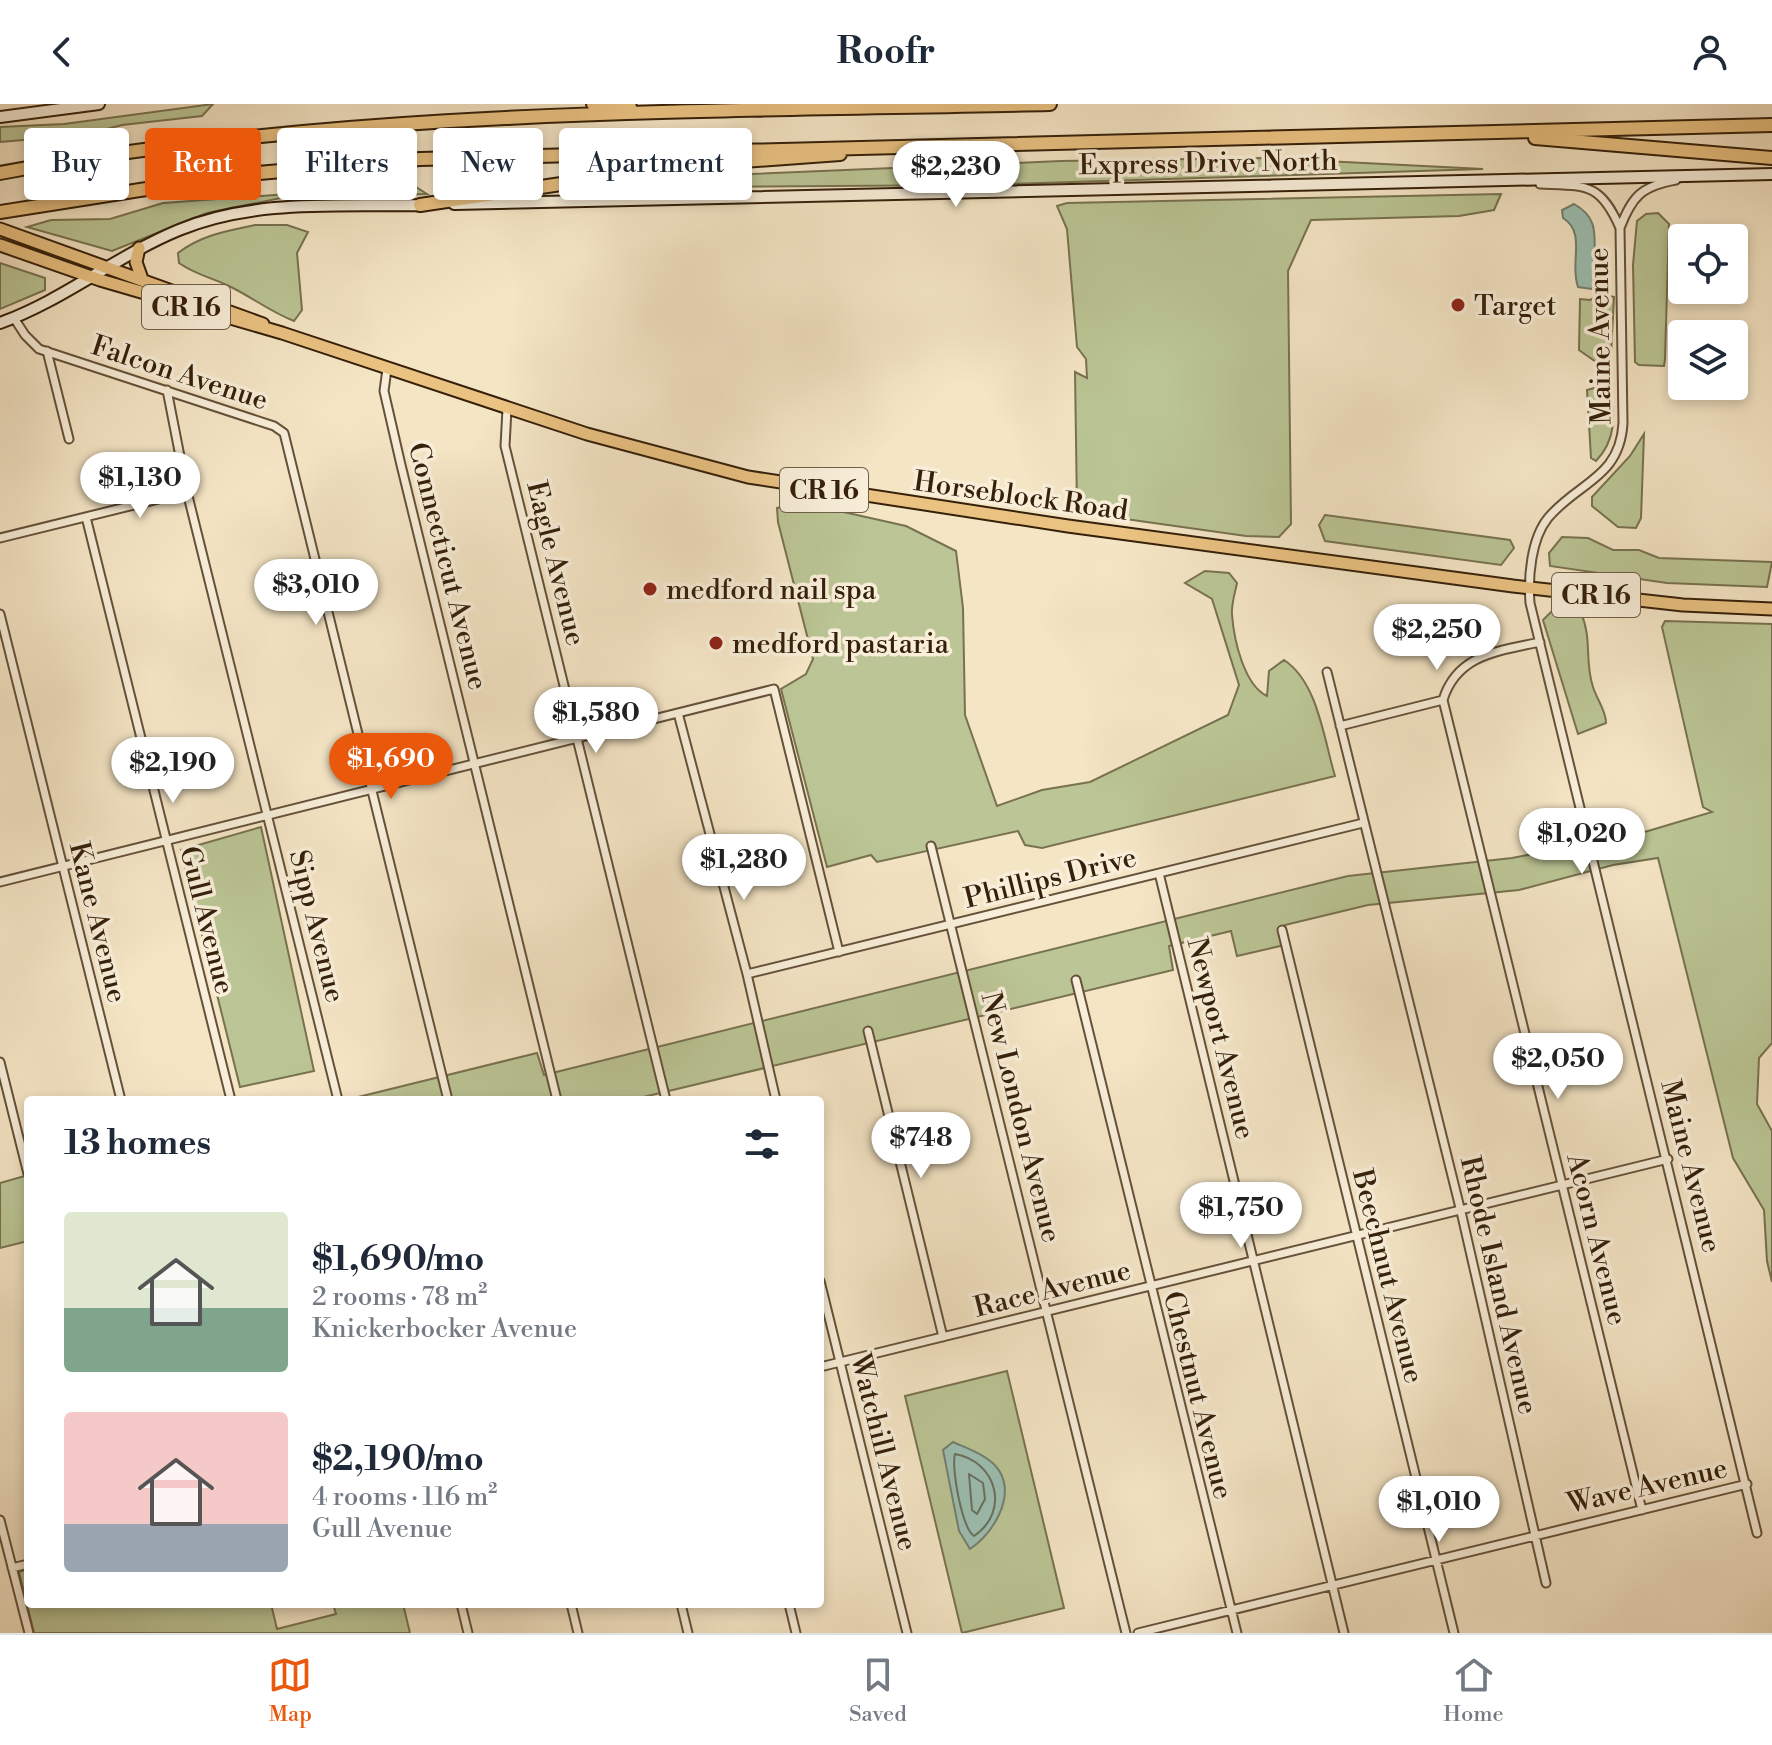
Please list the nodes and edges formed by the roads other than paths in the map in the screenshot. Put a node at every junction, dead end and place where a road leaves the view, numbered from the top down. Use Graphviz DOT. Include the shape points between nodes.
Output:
graph roads {
  1 [pos="99,104"];
  2 [pos="593,104"];
  3 [pos="1050,104"];
  4 [pos="709,112"];
  5 [pos="0,117"];
  6 [pos="1772,125"];
  7 [pos="1432,133"];
  8 [pos="919,145"];
  9 [pos="1772,158"];
  10 [pos="0,173"];
  11 [pos="1772,174"];
  12 [pos="1695,176"];
  13 [pos="1461,180"];
  14 [pos="420,205"];
  15 [pos="0,212"];
  16 [pos="1620,228"];
  17 [pos="0,229"];
  18 [pos="0,245"];
  19 [pos="139,248"];
  20 [pos="107,267"];
  21 [pos="92,277"];
  22 [pos="142,279"];
  23 [pos="14,318"];
  24 [pos="0,323"];
  25 [pos="282,333"];
  26 [pos="47,351"];
  27 [pos="387,369"];
  28 [pos="167,390"];
  29 [pos="507,409"];
  30 [pos="69,439"];
  31 [pos="187,492"];
  32 [pos="86,517"];
  33 [pos="0,538"];
  34 [pos="1529,588"];
  35 [pos="1772,609"];
  36 [pos="0,614"];
  37 [pos="1540,642"];
  38 [pos="1327,672"];
  39 [pos="1443,700"];
  40 [pos="678,713"];
  41 [pos="1340,726"];
  42 [pos="576,739"];
  43 [pos="475,764"];
  44 [pos="371,790"];
  45 [pos="268,814"];
  46 [pos="1363,823"];
  47 [pos="166,841"];
  48 [pos="931,846"];
  49 [pos="62,867"];
  50 [pos="1159,873"];
  51 [pos="0,882"];
  52 [pos="951,924"];
  53 [pos="1282,930"];
  54 [pos="839,952"];
  55 [pos="747,974"];
  56 [pos="1076,980"];
  57 [pos="868,1031"];
  58 [pos="0,1062"];
  59 [pos="120,1096"];
  60 [pos="230,1096"];
  61 [pos="337,1096"];
  62 [pos="447,1096"];
  63 [pos="556,1096"];
  64 [pos="665,1096"];
  65 [pos="775,1096"];
  66 [pos="24,1158"];
  67 [pos="1668,1159"];
  68 [pos="1562,1184"];
  69 [pos="1460,1210"];
  70 [pos="1357,1237"];
  71 [pos="1254,1263"];
  72 [pos="1150,1287"];
  73 [pos="824,1298"];
  74 [pos="1047,1312"];
  75 [pos="943,1337"];
  76 [pos="839,1362"];
  77 [pos="824,1366"];
  78 [pos="1747,1484"];
  79 [pos="1642,1510"];
  80 [pos="0,1520"];
  81 [pos="1757,1533"];
  82 [pos="1536,1535"];
  83 [pos="1437,1560"];
  84 [pos="24,1565"];
  85 [pos="12,1568"];
  86 [pos="1546,1583"];
  87 [pos="1332,1586"];
  88 [pos="462,1608"];
  89 [pos="572,1608"];
  90 [pos="682,1608"];
  91 [pos="790,1608"];
  92 [pos="1230,1610"];
  93 [pos="29,1633"];
  94 [pos="468,1633"];
  95 [pos="578,1633"];
  96 [pos="688,1633"];
  97 [pos="796,1633"];
  98 [pos="907,1633"];
  99 [pos="1126,1633"];
  100 [pos="1138,1633"];
  101 [pos="1237,1633"];
  102 [pos="1344,1633"];
  103 [pos="1454,1633"];
  1 -- 5 [label="main road"];
  2 -- 4 [label="highway"];
  3 -- 4 [label="highway"];
  4 -- 10 [label="highway" via="350,125 163,145"];
  6 -- 7 [label="highway"];
  7 -- 8 [label="highway"];
  7 -- 9 [label="highway"];
  8 -- 14 [label="highway" via="689,165"];
  8 -- 15 [label="highway" via="358,163 189,181"];
  11 -- 12 [label="main road, Express Drive North"];
  12 -- 13 [label="main road, Express Drive North"];
  12 -- 16 [label="street" via="1640,191"];
  13 -- 14 [label="main road, Express Drive North"];
  13 -- 16 [label="street" via="1588,187 1605,198"];
  14 -- 19 [label="main road, Express Drive North" via="240,212 182,228"];
  16 -- 34 [label="street, Maine Avenue" via="1621,444 1605,471 1542,527"];
  17 -- 20 [label="main road, Horseblock Road / CR 16"];
  18 -- 21 [label="main road, Horseblock Road / CR 16"];
  19 -- 20 [label="main road, Express Drive North"];
  19 -- 22 [label="main road" via="136,262"];
  20 -- 21 [label="main road, Express Drive North"];
  20 -- 22 [label="main road, Horseblock Road / CR 16"];
  21 -- 23 [label="main road, Express Drive North"];
  21 -- 25 [label="main road, Horseblock Road / CR 16"];
  22 -- 25 [label="main road, Horseblock Road / CR 16"];
  23 -- 24 [label="main road, Express Drive North"];
  23 -- 26 [label="street, Falcon Avenue" via="31,343"];
  25 -- 27 [label="main road, Horseblock Road / CR 16"];
  26 -- 28 [label="street, Falcon Avenue"];
  26 -- 30 [label="street"];
  27 -- 29 [label="main road, Horseblock Road / CR 16"];
  27 -- 43 [label="street, Connecticut Avenue" via="386,399"];
  28 -- 31 [label="street, Sipp Avenue"];
  28 -- 44 [label="street, Falcon Avenue" via="284,433"];
  29 -- 34 [label="main road, Horseblock Road / CR 16" via="779,483"];
  29 -- 42 [label="street, Eagle Avenue" via="504,441"];
  31 -- 32 [label="street"];
  31 -- 45 [label="street, Sipp Avenue"];
  32 -- 33 [label="street"];
  32 -- 47 [label="street, Gull Avenue"];
  34 -- 35 [label="main road, Horseblock Road / CR 16"];
  34 -- 37 [label="street, Maine Avenue"];
  36 -- 49 [label="street, Kane Avenue"];
  37 -- 39 [label="street" via="1474,659 1448,683"];
  37 -- 67 [label="street, Maine Avenue"];
  38 -- 41 [label="street, Rhode Island Avenue"];
  39 -- 41 [label="street"];
  39 -- 68 [label="street, Acorn Avenue"];
  40 -- 42 [label="street"];
  40 -- 54 [label="street" via="774,689"];
  40 -- 55 [label="street"];
  41 -- 46 [label="street, Rhode Island Avenue"];
  42 -- 43 [label="street"];
  42 -- 64 [label="street, Eagle Avenue"];
  43 -- 44 [label="street"];
  43 -- 63 [label="street, Connecticut Avenue"];
  44 -- 45 [label="street"];
  44 -- 62 [label="street, Falcon Avenue"];
  45 -- 47 [label="street"];
  45 -- 61 [label="street, Sipp Avenue"];
  46 -- 50 [label="street, Phillips Drive"];
  46 -- 69 [label="street, Rhode Island Avenue"];
  47 -- 49 [label="street"];
  47 -- 60 [label="street, Gull Avenue"];
  48 -- 52 [label="street, New London Avenue"];
  49 -- 51 [label="street"];
  49 -- 59 [label="street, Kane Avenue"];
  50 -- 52 [label="street, Phillips Drive"];
  50 -- 71 [label="street, Newport Avenue"];
  52 -- 54 [label="street, Phillips Drive"];
  52 -- 74 [label="street, New London Avenue"];
  53 -- 70 [label="street, Beechnut Avenue"];
  54 -- 55 [label="street, Phillips Drive"];
  55 -- 65 [label="street"];
  56 -- 72 [label="street, Chestnut Avenue"];
  57 -- 75 [label="street"];
  58 -- 66 [label="street"];
  67 -- 68 [label="street, Race Avenue"];
  67 -- 78 [label="street, Maine Avenue"];
  68 -- 69 [label="street, Race Avenue"];
  68 -- 79 [label="street, Acorn Avenue"];
  69 -- 70 [label="street, Race Avenue"];
  69 -- 82 [label="street, Rhode Island Avenue"];
  70 -- 71 [label="street, Race Avenue"];
  70 -- 83 [label="street, Beechnut Avenue"];
  71 -- 72 [label="street, Race Avenue"];
  71 -- 87 [label="street, Newport Avenue"];
  72 -- 74 [label="street, Race Avenue"];
  72 -- 92 [label="street, Chestnut Avenue"];
  73 -- 76 [label="street, Watchill Avenue"];
  74 -- 75 [label="street, Race Avenue"];
  74 -- 99 [label="street, New London Avenue"];
  75 -- 76 [label="street, Race Avenue"];
  76 -- 77 [label="street, Race Avenue"];
  76 -- 98 [label="street, Watchill Avenue"];
  78 -- 79 [label="street, Wave Avenue"];
  78 -- 81 [label="street, Maine Avenue"];
  79 -- 82 [label="street, Wave Avenue"];
  80 -- 85 [label="street"];
  82 -- 83 [label="street, Wave Avenue"];
  82 -- 86 [label="street, Rhode Island Avenue"];
  83 -- 87 [label="street, Wave Avenue"];
  83 -- 103 [label="street, Beechnut Avenue"];
  84 -- 85 [label="street"];
  85 -- 93 [label="street"];
  87 -- 92 [label="street, Wave Avenue"];
  87 -- 102 [label="street, Newport Avenue"];
  88 -- 94 [label="street"];
  89 -- 95 [label="street"];
  90 -- 96 [label="street"];
  91 -- 97 [label="street"];
  92 -- 100 [label="street, Wave Avenue"];
  92 -- 101 [label="street, Chestnut Avenue"];
}
